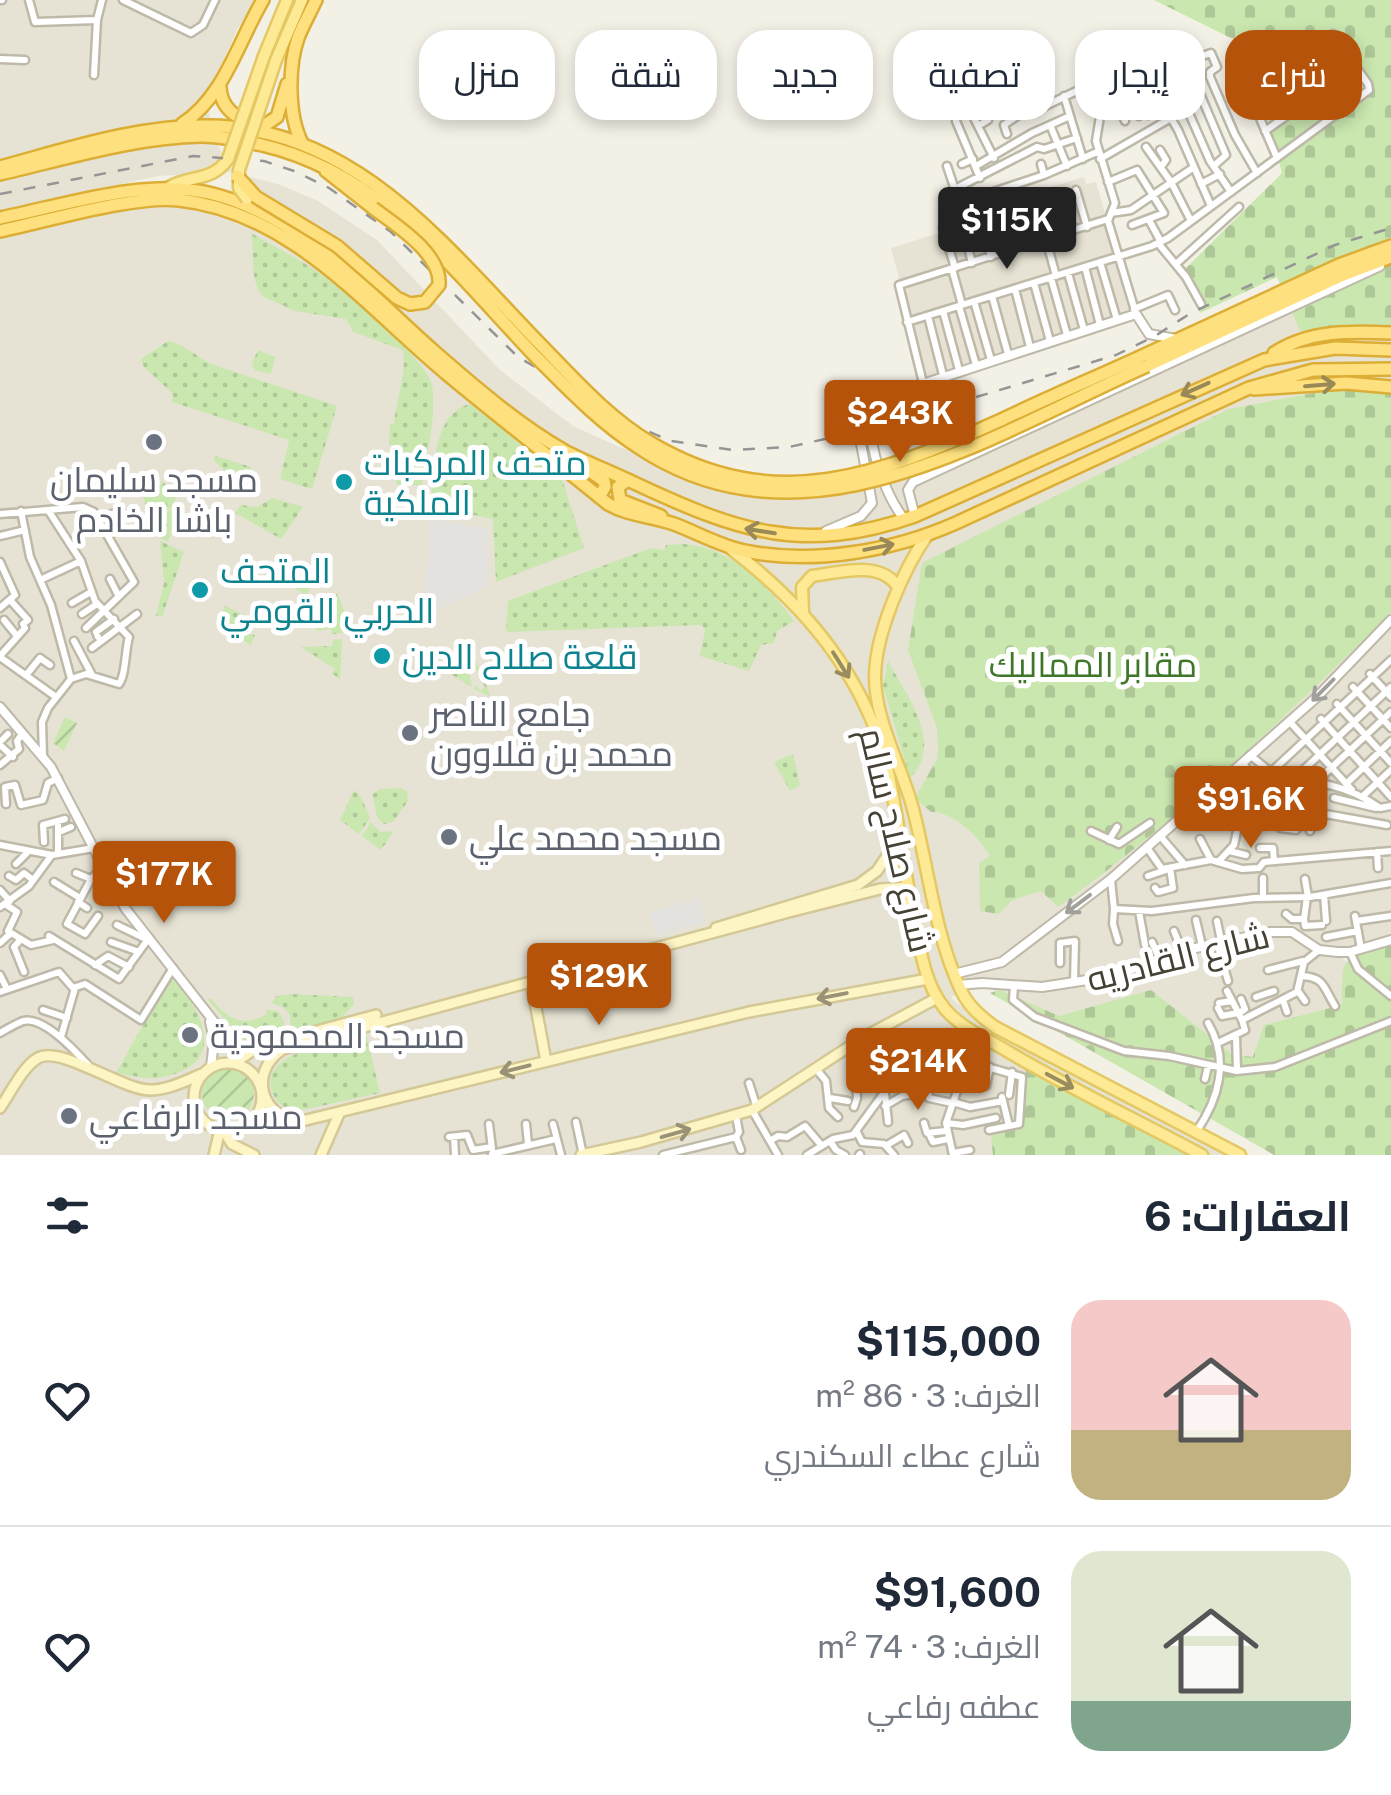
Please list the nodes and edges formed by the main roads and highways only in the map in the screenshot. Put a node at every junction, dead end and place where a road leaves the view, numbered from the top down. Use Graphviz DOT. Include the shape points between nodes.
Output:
graph roads {
  1 [pos="263,0"];
  2 [pos="287,0"];
  3 [pos="302,0"];
  4 [pos="316,0"];
  5 [pos="270,58"];
  6 [pos="292,64"];
  7 [pos="220,83"];
  8 [pos="174,128"];
  9 [pos="302,144"];
  10 [pos="316,161"];
  11 [pos="0,166"];
  12 [pos="0,174"];
  13 [pos="237,176"];
  14 [pos="169,188"];
  15 [pos="0,218"];
  16 [pos="270,218"];
  17 [pos="0,231"];
  18 [pos="1391,246"];
  19 [pos="1391,258"];
  20 [pos="1391,334"];
  21 [pos="1391,350"];
  22 [pos="539,351"];
  23 [pos="1264,360"];
  24 [pos="1144,361"];
  25 [pos="1391,369"];
  26 [pos="1391,387"];
  27 [pos="1250,388"];
  28 [pos="566,451"];
  29 [pos="628,480"];
  30 [pos="599,497"];
  31 [pos="670,522"];
  32 [pos="928,534"];
  33 [pos="726,546"];
  34 [pos="898,588"];
  35 [pos="804,614"];
  36 [pos="899,838"];
  37 [pos="908,887"];
  38 [pos="530,979"];
  39 [pos="928,979"];
  40 [pos="937,998"];
  41 [pos="546,1061"];
  42 [pos="234,1064"];
  43 [pos="206,1071"];
  44 [pos="262,1092"];
  45 [pos="0,1108"];
  46 [pos="339,1114"];
  47 [pos="222,1130"];
  48 [pos="239,1149"];
  49 [pos="215,1155"];
  50 [pos="254,1155"];
  51 [pos="321,1155"];
  52 [pos="582,1155"];
  53 [pos="1202,1155"];
  54 [pos="1240,1155"];
  1 -- 7 [label="highway"];
  2 -- 5 [label="main road"];
  3 -- 5 [label="main road"];
  4 -- 6 [label="highway"];
  5 -- 13 [label="main road, bridge"];
  5 -- 14 [label="main road, bridge" via="228,159 215,173"];
  6 -- 7 [label="highway" via="277,117 266,125 229,111"];
  6 -- 9 [label="highway"];
  7 -- 8 [label="highway" via="201,110"];
  8 -- 9 [label="highway" via="228,126"];
  8 -- 11 [label="highway"];
  9 -- 22 [label="highway" via="354,168 404,207"];
  10 -- 12 [label="highway" via="199,136"];
  10 -- 13 [label="highway, bridge" via="435,265 438,286 425,302 397,298 312,228 251,194"];
  10 -- 22 [label="highway" via="413,228"];
  13 -- 16 [label="main road, bridge" via="246,199"];
  14 -- 15 [label="highway"];
  14 -- 16 [label="highway" via="215,194"];
  16 -- 28 [label="highway" via="329,254 458,372"];
  17 -- 30 [label="highway, شارع صلاح سالم" via="155,199 194,202 240,218 339,276"];
  18 -- 24 [label="highway"];
  19 -- 24 [label="highway"];
  20 -- 23 [label="highway" via="1314,336"];
  21 -- 23 [label="highway" via="1335,348"];
  22 -- 24 [label="highway, bridge" via="592,412 641,450 709,480 786,493 904,474"];
  23 -- 29 [label="highway, one-way" via="910,518 864,530 754,531"];
  25 -- 27 [label="highway" via="1292,374"];
  27 -- 26 [label="highway, one-way"];
  27 -- 32 [label="highway"];
  28 -- 29 [label="highway"];
  28 -- 30 [label="highway" via="604,481"];
  29 -- 31 [label="highway" via="618,487 620,500"];
  30 -- 31 [label="highway, شارع صلاح سالم" via="631,515"];
  31 -- 33 [label="highway, شارع صلاح سالم"];
  33 -- 32 [label="highway, one-way" via="832,554"];
  32 -- 34 [label="main road, شارع صلاح سالم"];
  33 -- 35 [label="main road, شارع صلاح سالم"];
  34 -- 35 [label="main road" via="877,570 812,576 802,587"];
  34 -- 54 [label="main road, شارع صلاح سالم" via="876,664 876,692 956,980 971,1006 995,1027"];
  35 -- 36 [label="main road, شارع صلاح سالم, one-way" via="873,724"];
  36 -- 37 [label="main road, شارع صلاح سالم"];
  36 -- 38 [label="main road" via="877,871 849,889"];
  37 -- 38 [label="main road"];
  37 -- 39 [label="main road, شارع صلاح سالم"];
  38 -- 41 [label="main road"];
  38 -- 42 [label="main road" via="265,1045"];
  38 -- 44 [label="main road" via="283,1049 266,1064"];
  39 -- 40 [label="main road, شارع صلاح سالم"];
  39 -- 41 [label="main road, one-way" via="750,1012"];
  52 -- 40 [label="main road, one-way" via="755,1109"];
  40 -- 53 [label="main road, شارع صلاح سالم, one-way" via="976,1033"];
  41 -- 46 [label="main road, one-way"];
  42 -- 43 [label="main road"];
  42 -- 44 [label="main road" via="255,1077"];
  43 -- 45 [label="main road" via="150,1090 58,1057 38,1058"];
  43 -- 47 [label="main road" via="195,1088 195,1104 202,1118"];
  44 -- 46 [label="main road" via="271,1109 294,1120"];
  44 -- 47 [label="main road" via="252,1120"];
  46 -- 51 [label="main road"];
  47 -- 48 [label="main road"];
  47 -- 49 [label="main road"];
  48 -- 49 [label="main road"];
  48 -- 50 [label="main road"];
}
